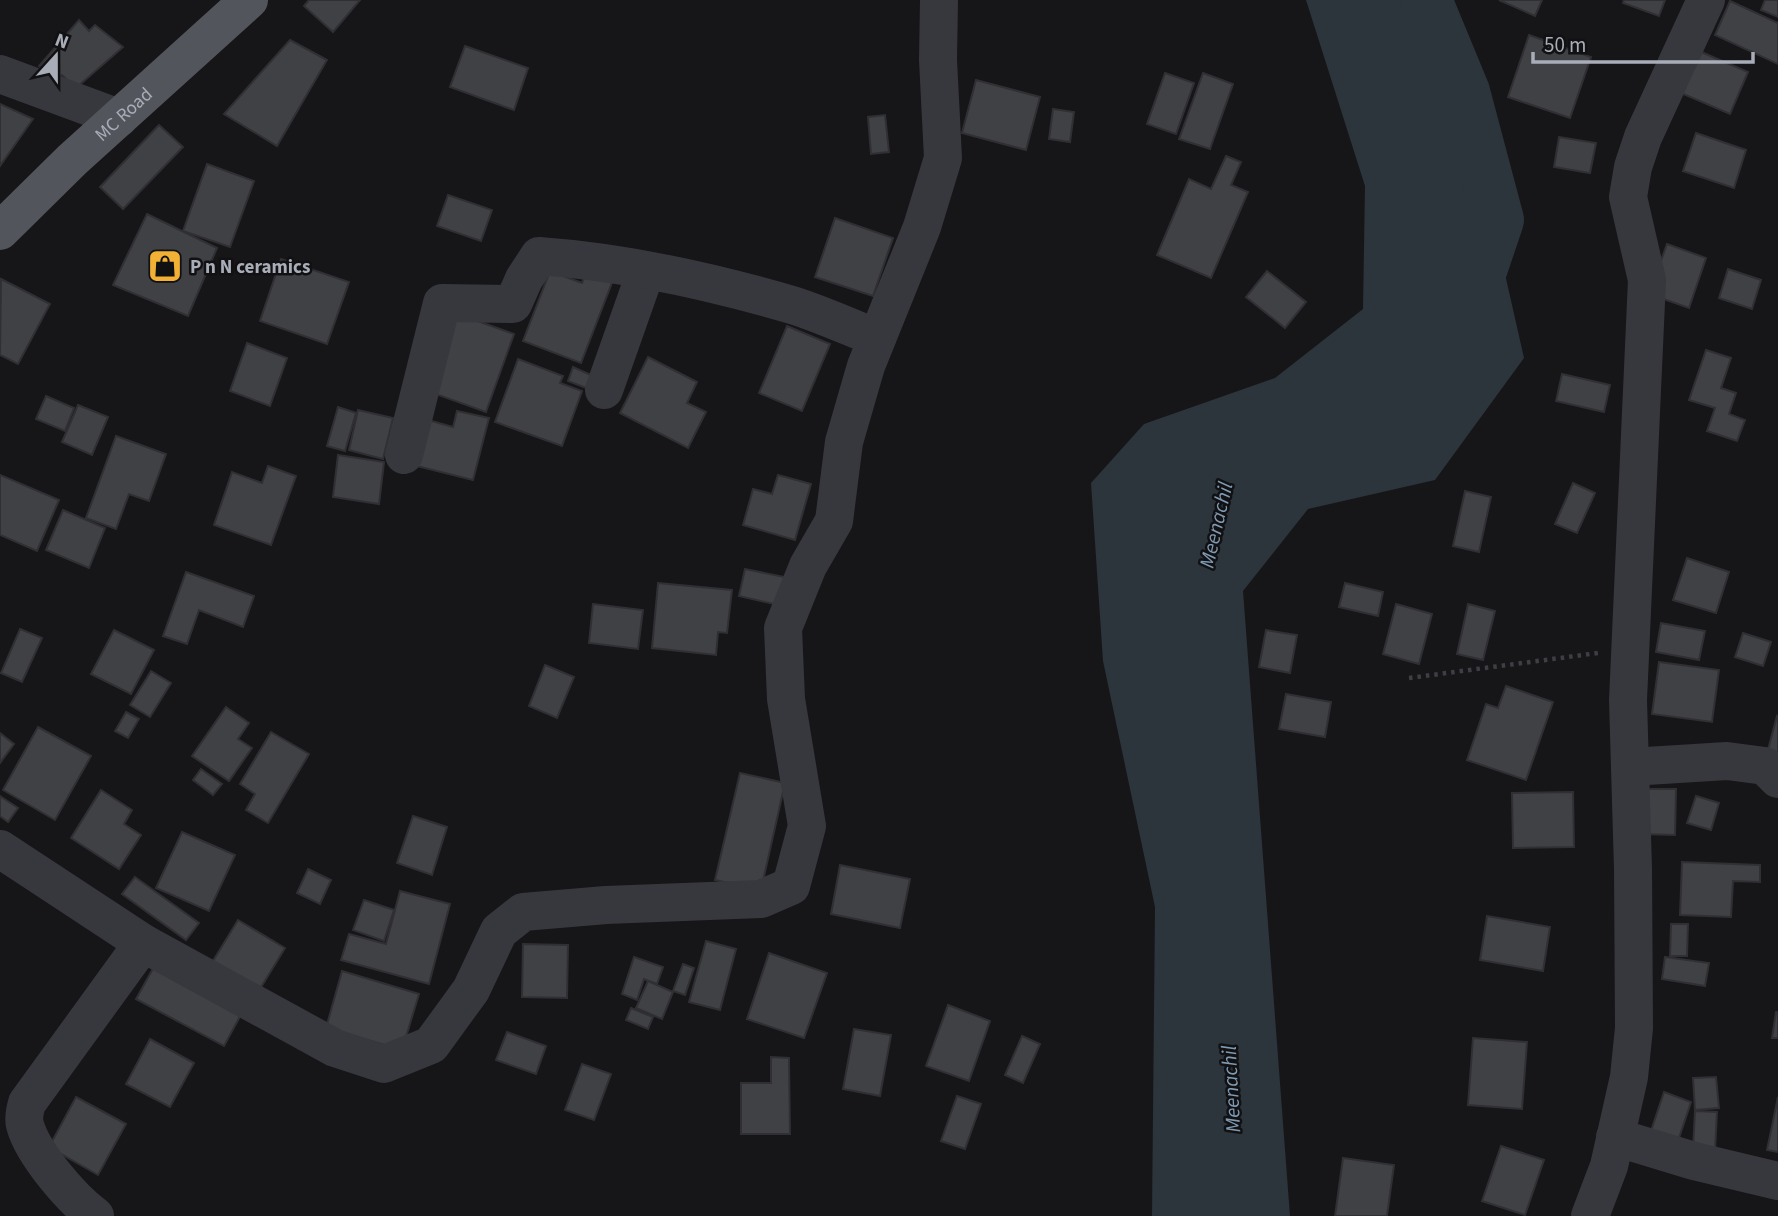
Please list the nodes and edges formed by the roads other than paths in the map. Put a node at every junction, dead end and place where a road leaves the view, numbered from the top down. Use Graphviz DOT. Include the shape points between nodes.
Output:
graph roads {
  1 [pos="249,0"];
  2 [pos="939,0"];
  3 [pos="1706,0"];
  4 [pos="0,74"];
  5 [pos="119,118"];
  6 [pos="0,231"];
  7 [pos="646,271"];
  8 [pos="877,338"];
  9 [pos="604,390"];
  10 [pos="404,455"];
  11 [pos="1630,767"];
  12 [pos="1778,779"];
  13 [pos="0,849"];
  14 [pos="143,943"];
  15 [pos="1615,1137"];
  16 [pos="1778,1181"];
  17 [pos="94,1216"];
  18 [pos="1590,1216"];
  1 -- 5 [label="main road, MC Road"];
  2 -- 8 [label="street" via="943,158 922,227"];
  3 -- 11 [label="street" via="1643,137 1628,197 1647,280 1628,701"];
  4 -- 5 [label="street"];
  5 -- 6 [label="main road, MC Road"];
  7 -- 8 [label="street" via="793,305"];
  7 -- 9 [label="street"];
  7 -- 10 [label="street" via="539,256 513,304 442,303"];
  8 -- 14 [label="street" via="844,442 834,521 808,566 783,628 786,699 807,826 791,886 761,899 523,912 499,930 471,990 431,1045 384,1064 335,1048"];
  11 -- 12 [label="street" via="1727,761 1765,766"];
  11 -- 15 [label="street" via="1634,1028"];
  13 -- 14 [label="street"];
  14 -- 17 [label="street" via="27,1103 24,1114 24,1125 40,1154 60,1183"];
  15 -- 16 [label="street"];
  15 -- 18 [label="street"];
}
